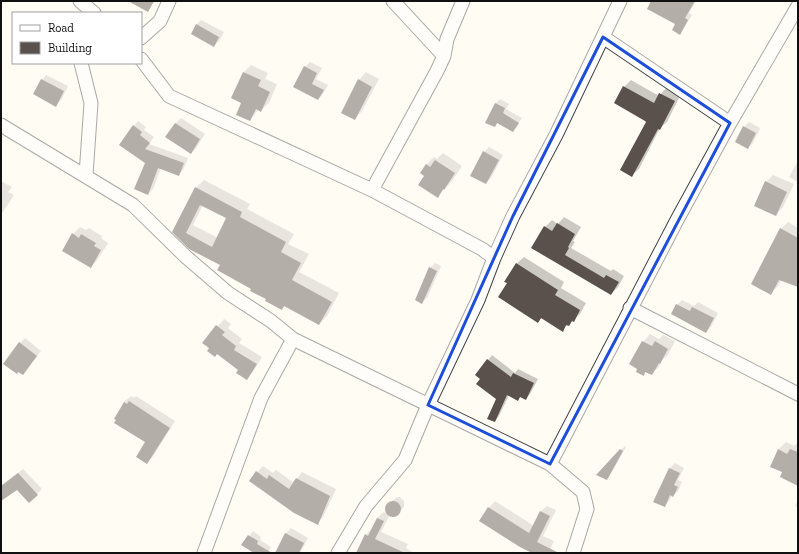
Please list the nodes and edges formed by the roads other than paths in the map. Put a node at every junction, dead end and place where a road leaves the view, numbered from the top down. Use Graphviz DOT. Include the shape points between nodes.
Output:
graph roads {
  1 [pos="79,1"];
  2 [pos="169,1"];
  3 [pos="393,1"];
  4 [pos="463,1"];
  5 [pos="620,1"];
  6 [pos="798,6"];
  7 [pos="79,12"];
  8 [pos="93,12"];
  9 [pos="142,37"];
  10 [pos="603,37"];
  11 [pos="444,56"];
  12 [pos="142,60"];
  13 [pos="81,64"];
  14 [pos="730,123"];
  15 [pos="1,125"];
  16 [pos="86,175"];
  17 [pos="372,190"];
  18 [pos="494,258"];
  19 [pos="630,308"];
  20 [pos="293,339"];
  21 [pos="798,394"];
  22 [pos="428,405"];
  23 [pos="550,464"];
  24 [pos="204,553"];
  25 [pos="338,553"];
  26 [pos="573,553"];
  1 -- 7 [label="street"];
  1 -- 8 [label="street"];
  2 -- 9 [label="street" via="160,21"];
  3 -- 11 [label="street"];
  4 -- 11 [label="street" via="447,39"];
  5 -- 10 [label="street"];
  6 -- 14 [label="street"];
  10 -- 14 [label="street"];
  10 -- 18 [label="street"];
  11 -- 17 [label="street"];
  12 -- 17 [label="street" via="169,96"];
  13 -- 16 [label="street" via="91,103"];
  14 -- 19 [label="street"];
  15 -- 16 [label="street"];
  16 -- 20 [label="street" via="133,205 185,256 228,293"];
  17 -- 18 [label="street" via="482,249"];
  18 -- 22 [label="street" via="478,300"];
  19 -- 21 [label="street"];
  19 -- 23 [label="street"];
  20 -- 22 [label="street"];
  20 -- 24 [label="street" via="261,398"];
  22 -- 23 [label="street"];
  22 -- 25 [label="street" via="405,460 366,506"];
  23 -- 26 [label="street" via="582,492 587,509"];
}
